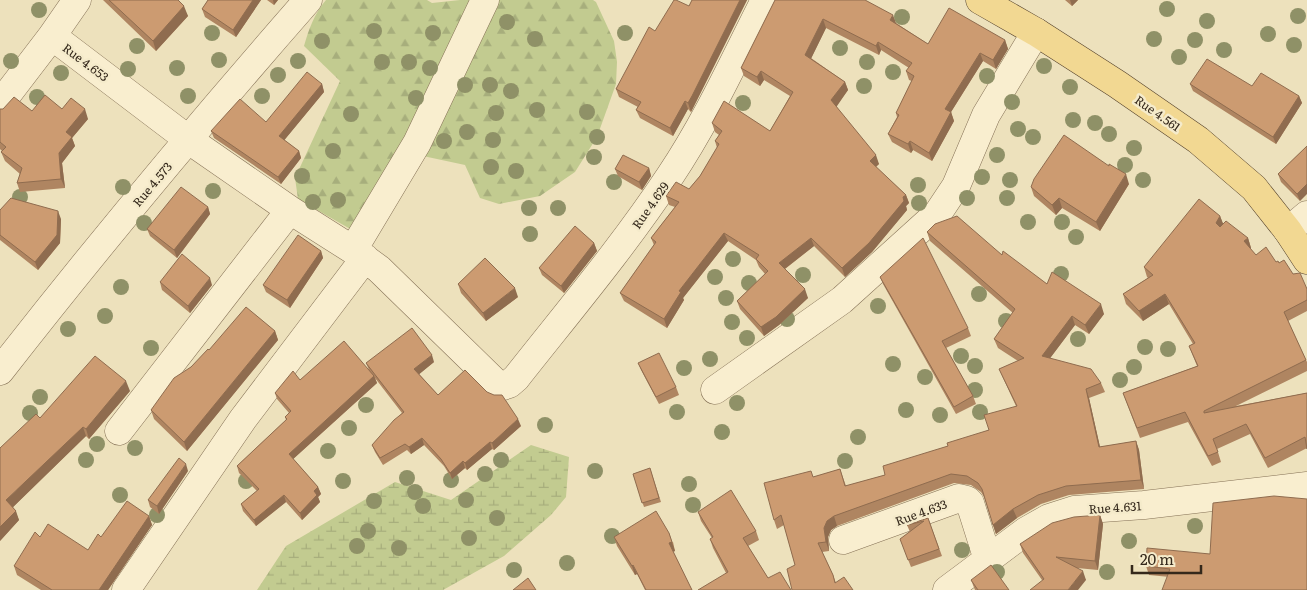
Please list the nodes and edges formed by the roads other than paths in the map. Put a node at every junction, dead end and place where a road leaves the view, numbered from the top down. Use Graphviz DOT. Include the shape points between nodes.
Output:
graph roads {
  1 [pos="77,0"];
  2 [pos="308,0"];
  3 [pos="485,0"];
  4 [pos="765,0"];
  5 [pos="980,0"];
  6 [pos="1036,32"];
  7 [pos="52,36"];
  8 [pos="0,104"];
  9 [pos="189,140"];
  10 [pos="290,210"];
  11 [pos="1298,223"];
  12 [pos="359,254"];
  13 [pos="1307,260"];
  14 [pos="0,371"];
  15 [pos="502,386"];
  16 [pos="715,390"];
  17 [pos="119,430"];
  18 [pos="1307,486"];
  19 [pos="843,540"];
  20 [pos="988,560"];
  21 [pos="126,590"];
  22 [pos="947,590"];
  1 -- 7 [label="street"];
  2 -- 9 [label="street, Rue 4.573"];
  3 -- 12 [label="street"];
  4 -- 15 [label="street, Rue 4.629" via="709,111 670,175 626,238 516,378"];
  5 -- 6 [label="main road, Rue 4.561"];
  6 -- 11 [label="main road, Rue 4.561" via="1198,140"];
  6 -- 16 [label="street" via="986,115 956,186 938,213 842,300"];
  7 -- 8 [label="street, Rue 4.653"];
  7 -- 9 [label="street, Rue 4.653"];
  9 -- 10 [label="street, Rue 4.653"];
  9 -- 14 [label="street, Rue 4.573"];
  10 -- 12 [label="street, Rue 4.653"];
  10 -- 17 [label="street"];
  11 -- 13 [label="main road, Rue 4.561"];
  12 -- 15 [label="street, Rue 4.653" via="379,269"];
  12 -- 21 [label="street"];
  18 -- 20 [label="street, Rue 4.631" via="1074,510 1049,518 1026,531"];
  19 -- 20 [label="street, Rue 4.633" via="959,498 970,503"];
  20 -- 22 [label="street, Rue 4.631"];
}
